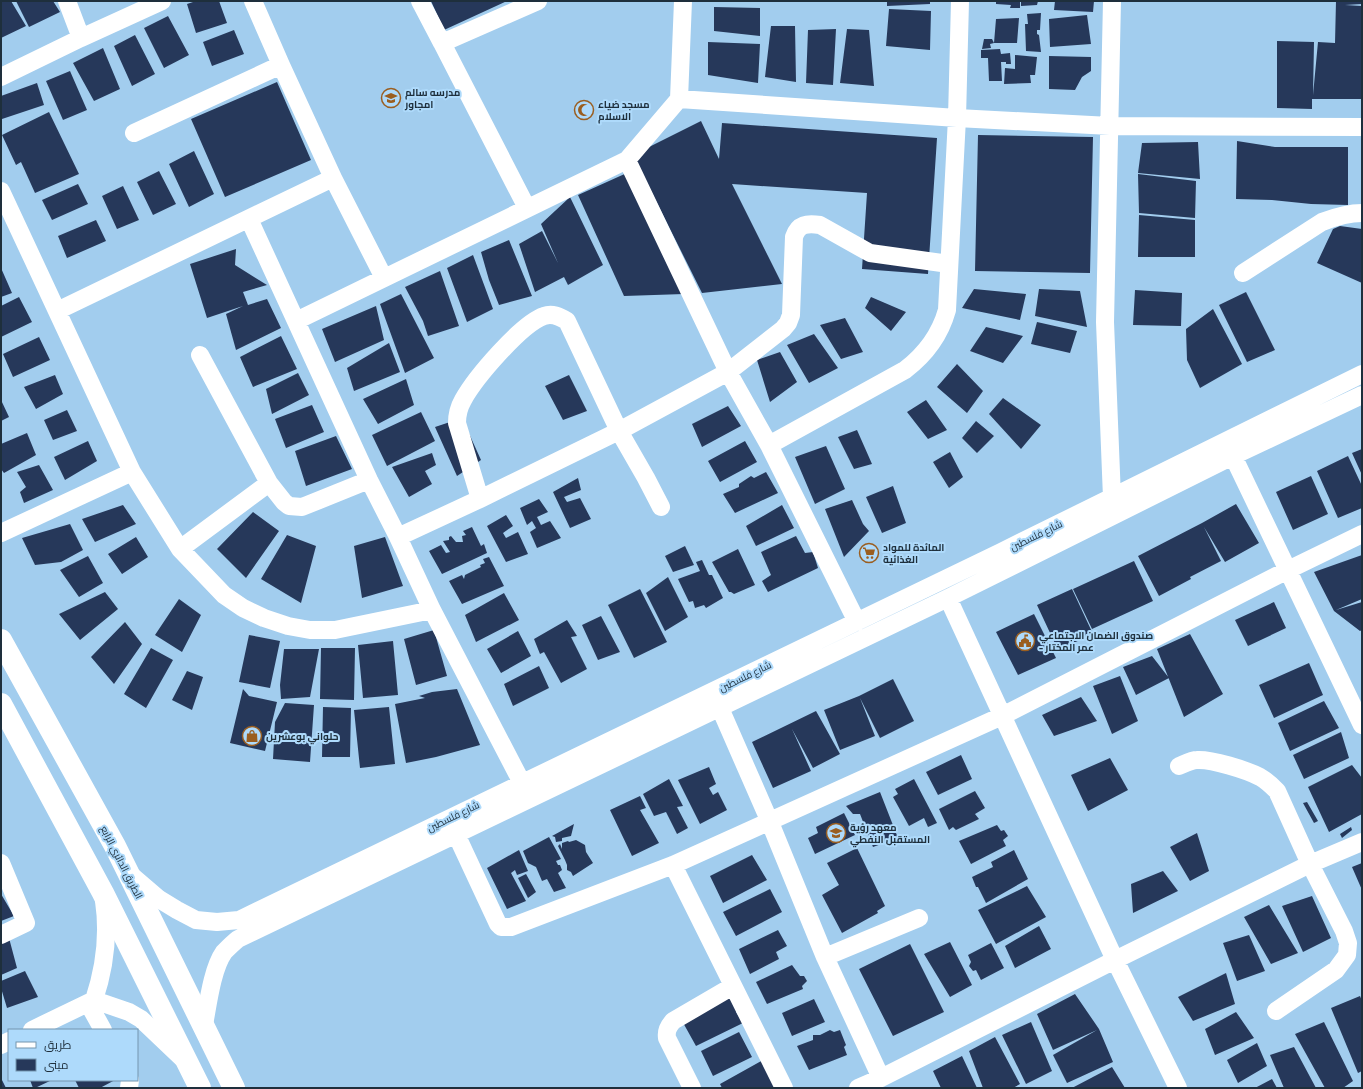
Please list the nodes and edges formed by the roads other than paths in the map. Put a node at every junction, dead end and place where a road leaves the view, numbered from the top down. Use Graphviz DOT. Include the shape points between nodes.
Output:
graph roads {
  1 [pos="67,1"];
  2 [pos="162,1"];
  3 [pos="253,1"];
  4 [pos="420,1"];
  5 [pos="538,1"];
  6 [pos="683,1"];
  7 [pos="960,1"];
  8 [pos="1112,1"];
  9 [pos="81,38"];
  10 [pos="442,43"];
  11 [pos="281,65"];
  12 [pos="1,77"];
  13 [pos="679,99"];
  14 [pos="957,118"];
  15 [pos="1110,126"];
  16 [pos="1362,127"];
  17 [pos="134,133"];
  18 [pos="627,160"];
  19 [pos="333,178"];
  20 [pos="1,190"];
  21 [pos="527,208"];
  22 [pos="1362,213"];
  23 [pos="249,220"];
  24 [pos="949,264"];
  25 [pos="1244,273"];
  26 [pos="384,278"];
  27 [pos="57,311"];
  28 [pos="296,321"];
  29 [pos="200,355"];
  30 [pos="728,372"];
  31 [pos="1362,374"];
  32 [pos="1362,395"];
  33 [pos="619,431"];
  34 [pos="769,445"];
  35 [pos="1232,456"];
  36 [pos="132,472"];
  37 [pos="369,480"];
  38 [pos="269,483"];
  39 [pos="1112,498"];
  40 [pos="480,499"];
  41 [pos="661,507"];
  42 [pos="1,533"];
  43 [pos="1362,534"];
  44 [pos="398,538"];
  45 [pos="180,549"];
  46 [pos="1005,560"];
  47 [pos="1288,570"];
  48 [pos="948,598"];
  49 [pos="432,610"];
  50 [pos="857,622"];
  51 [pos="1,640"];
  52 [pos="2,708"];
  53 [pos="720,708"];
  54 [pos="1002,716"];
  55 [pos="1362,725"];
  56 [pos="1179,766"];
  57 [pos="522,783"];
  58 [pos="769,820"];
  59 [pos="456,834"];
  60 [pos="1362,842"];
  61 [pos="1,863"];
  62 [pos="1310,864"];
  63 [pos="673,865"];
  64 [pos="128,873"];
  65 [pos="103,893"];
  66 [pos="919,918"];
  67 [pos="1,935"];
  68 [pos="825,958"];
  69 [pos="1115,960"];
  70 [pos="733,986"];
  71 [pos="91,1002"];
  72 [pos="1276,1011"];
  73 [pos="204,1025"];
  74 [pos="34,1029"];
  75 [pos="103,1029"];
  76 [pos="188,1063"];
  77 [pos="881,1078"];
  78 [pos="200,1088"];
  79 [pos="234,1088"];
  80 [pos="692,1088"];
  81 [pos="784,1088"];
  82 [pos="858,1088"];
  83 [pos="1178,1088"];
  1 -- 9 [label="street"];
  2 -- 9 [label="street"];
  3 -- 11 [label="street"];
  4 -- 10 [label="street"];
  5 -- 10 [label="street"];
  6 -- 13 [label="street"];
  7 -- 14 [label="street"];
  8 -- 15 [label="street"];
  9 -- 12 [label="street"];
  10 -- 21 [label="street"];
  11 -- 17 [label="street"];
  11 -- 19 [label="street"];
  13 -- 14 [label="street"];
  13 -- 18 [label="street"];
  14 -- 15 [label="street"];
  14 -- 24 [label="street"];
  15 -- 16 [label="street"];
  15 -- 39 [label="street" via="1105,322"];
  18 -- 21 [label="street"];
  18 -- 30 [label="street"];
  19 -- 23 [label="street"];
  19 -- 26 [label="street"];
  20 -- 27 [label="street"];
  21 -- 26 [label="street"];
  22 -- 25 [label="street" via="1344,214 1322,222"];
  23 -- 27 [label="street"];
  23 -- 28 [label="street"];
  24 -- 30 [label="street" via="877,255 865,252 820,225 799,227 794,237 791,315 788,323"];
  24 -- 34 [label="street" via="947,310 943,322 937,336 916,361 905,370"];
  26 -- 28 [label="street"];
  27 -- 36 [label="street"];
  28 -- 37 [label="street"];
  29 -- 38 [label="street"];
  30 -- 33 [label="street"];
  30 -- 34 [label="street"];
  31 -- 39 [label="street, شارع فلسطين"];
  32 -- 35 [label="street, شارع فلسطين"];
  33 -- 40 [label="street"];
  33 -- 40 [label="street" via="567,321 552,314 533,321 478,376 458,410 457,423"];
  33 -- 41 [label="street"];
  34 -- 50 [label="street"];
  35 -- 46 [label="street, شارع فلسطين"];
  35 -- 47 [label="street"];
  36 -- 42 [label="street"];
  36 -- 45 [label="street"];
  37 -- 38 [label="street" via="302,507 289,506"];
  37 -- 44 [label="street"];
  38 -- 45 [label="street"];
  39 -- 46 [label="street, شارع فلسطين"];
  40 -- 44 [label="street"];
  43 -- 47 [label="street"];
  44 -- 49 [label="street"];
  45 -- 49 [label="street" via="224,595 243,608 288,626 310,630 335,630"];
  46 -- 48 [label="street, شارع فلسطين"];
  46 -- 50 [label="street, شارع فلسطين"];
  47 -- 54 [label="street"];
  47 -- 55 [label="street"];
  48 -- 53 [label="street, شارع فلسطين"];
  48 -- 54 [label="street"];
  49 -- 57 [label="street"];
  50 -- 57 [label="street, شارع فلسطين"];
  51 -- 64 [label="main road, الطريق الدائري الرابع"];
  52 -- 65 [label="main road"];
  53 -- 58 [label="street"];
  53 -- 59 [label="street, شارع فلسطين"];
  54 -- 58 [label="street"];
  54 -- 69 [label="street"];
  56 -- 62 [label="street" via="1195,760 1207,760 1246,771 1269,783 1277,791"];
  57 -- 64 [label="street, شارع فلسطين" via="239,920 196,920 159,899"];
  58 -- 63 [label="street"];
  58 -- 68 [label="street"];
  59 -- 63 [label="street" via="498,924 502,927 511,927"];
  59 -- 73 [label="street, شارع فلسطين" via="238,939 224,952 216,968"];
  60 -- 62 [label="street"];
  61 -- 67 [label="street" via="26,923"];
  62 -- 69 [label="street"];
  62 -- 72 [label="street" via="1344,931 1348,943 1347,955 1336,970"];
  63 -- 70 [label="street"];
  64 -- 73 [label="main road, الطريق الدائري الرابع"];
  65 -- 71 [label="street" via="107,936 105,958 101,979"];
  65 -- 76 [label="main road"];
  66 -- 68 [label="street"];
  68 -- 77 [label="street"];
  69 -- 77 [label="street"];
  69 -- 83 [label="street"];
  70 -- 80 [label="street" via="668,1026 667,1038"];
  70 -- 81 [label="street"];
  71 -- 74 [label="street"];
  71 -- 75 [label="street"];
  71 -- 76 [label="street" via="129,1012 141,1019"];
  73 -- 79 [label="main road, الطريق الدائري الرابع"];
  76 -- 78 [label="main road"];
  77 -- 82 [label="street"];
}
